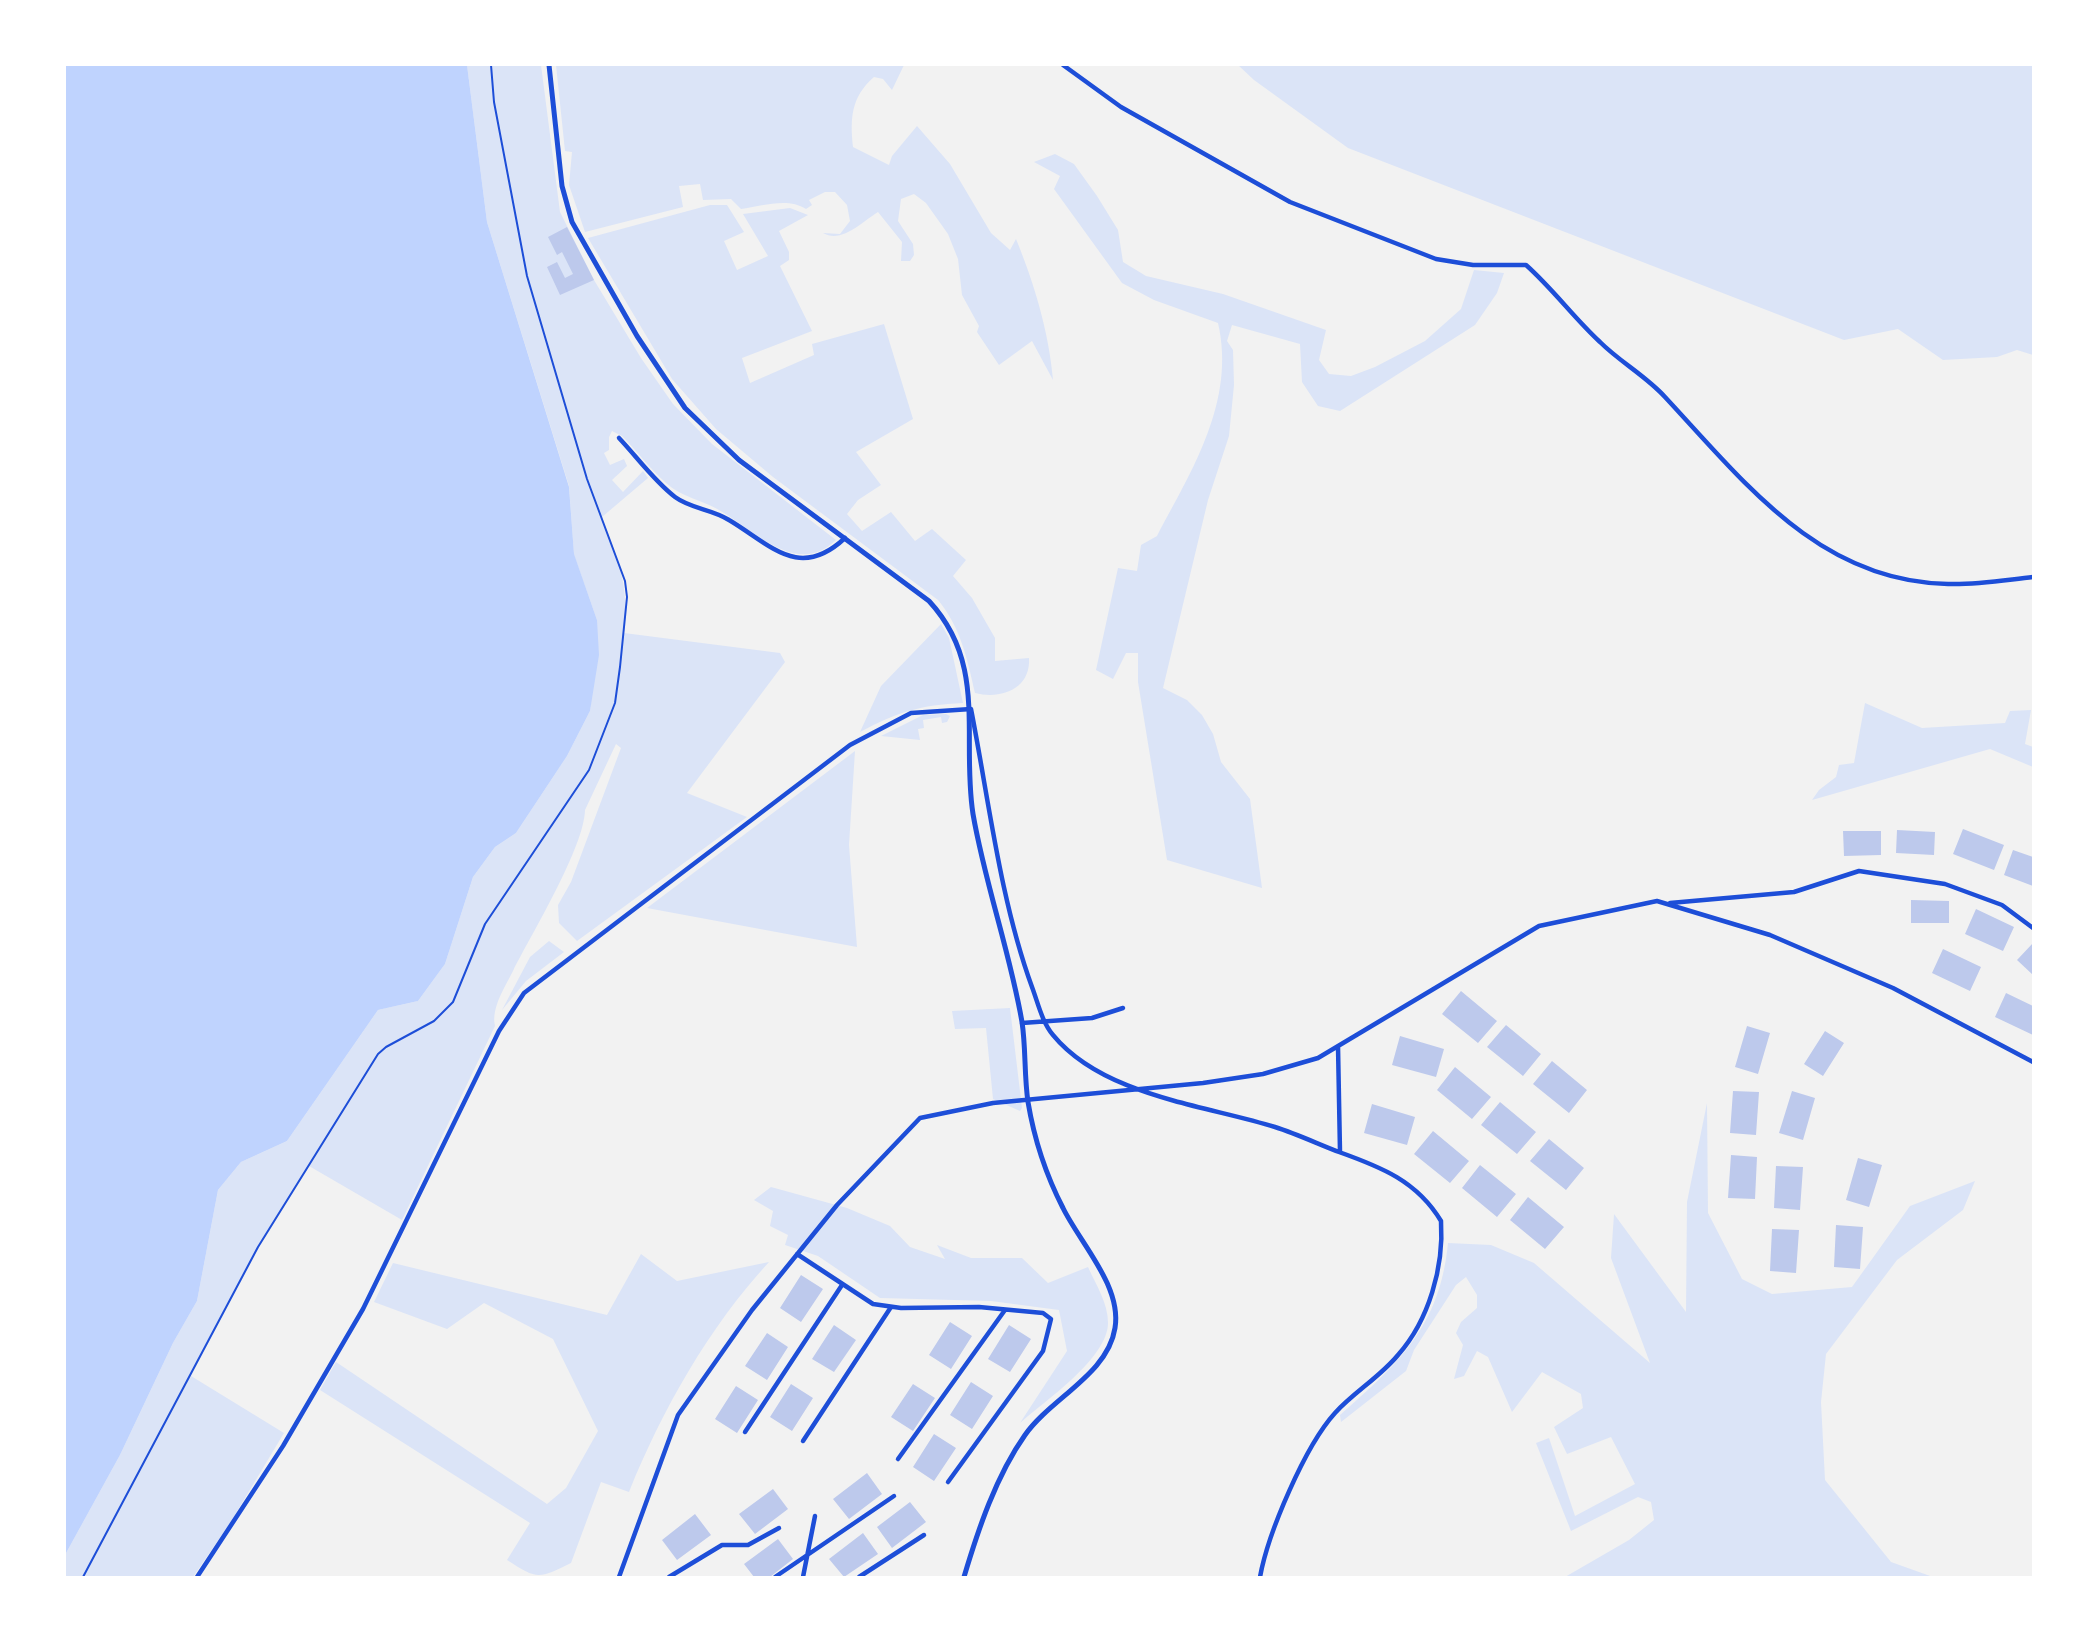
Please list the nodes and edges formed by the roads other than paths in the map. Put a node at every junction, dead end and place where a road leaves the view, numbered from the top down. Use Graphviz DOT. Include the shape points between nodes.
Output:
graph roads {
  1 [pos="548,65"];
  2 [pos="1063,65"];
  3 [pos="619,438"];
  4 [pos="845,538"];
  5 [pos="2033,577"];
  6 [pos="971,709"];
  7 [pos="1666,903"];
  8 [pos="2033,928"];
  9 [pos="1123,1007"];
  10 [pos="1044,1020"];
  11 [pos="1022,1023"];
  12 [pos="1338,1046"];
  13 [pos="2033,1062"];
  14 [pos="1140,1088"];
  15 [pos="1028,1101"];
  16 [pos="1340,1152"];
  17 [pos="797,1254"];
  18 [pos="842,1285"];
  19 [pos="891,1307"];
  20 [pos="1005,1309"];
  21 [pos="745,1432"];
  22 [pos="803,1441"];
  23 [pos="898,1459"];
  24 [pos="948,1482"];
  25 [pos="894,1496"];
  26 [pos="815,1516"];
  27 [pos="779,1528"];
  28 [pos="924,1535"];
  29 [pos="810,1552"];
  30 [pos="197,1577"];
  31 [pos="619,1577"];
  32 [pos="669,1577"];
  33 [pos="775,1577"];
  34 [pos="803,1577"];
  35 [pos="859,1577"];
  36 [pos="964,1577"];
  37 [pos="1260,1577"];
  1 -- 4 [label="street" via="569,212 637,336 685,408 739,460"];
  2 -- 5 [label="street" via="1121,107 1290,202 1436,259 1473,265 1526,265 1601,344 1662,394 1762,502 1823,547 1874,572 1922,582 1978,584"];
  3 -- 4 [label="street" via="675,497 725,517 776,552 793,558 820,556"];
  4 -- 6 [label="street" via="929,601 948,622"];
  6 -- 10 [label="street" via="1009,904"];
  6 -- 11 [label="street" via="973,813"];
  6 -- 30 [label="street" via="911,713 850,745 524,993 499,1031 363,1308 283,1447"];
  7 -- 8 [label="street" via="1794,892 1859,871 1945,884 2001,905"];
  7 -- 12 [label="street" via="1657,901 1539,926"];
  7 -- 13 [label="street" via="1770,935 1893,988"];
  9 -- 10 [label="street" via="1092,1018"];
  10 -- 11 [label="street"];
  10 -- 14 [label="street" via="1054,1036 1085,1062"];
  11 -- 15 [label="street"];
  12 -- 14 [label="street" via="1318,1058 1263,1074"];
  12 -- 16 [label="street"];
  14 -- 15 [label="street"];
  14 -- 16 [label="street" via="1275,1127"];
  15 -- 17 [label="street" via="920,1118 836,1205"];
  15 -- 36 [label="street" via="1054,1188 1110,1293 1116,1324 1103,1360 1054,1401 1022,1438 987,1511"];
  16 -- 37 [label="street" via="1393,1172 1433,1207 1441,1221 1440,1265 1408,1343 1335,1413 1306,1458"];
  17 -- 18 [label="street"];
  17 -- 31 [label="street" via="678,1415"];
  18 -- 19 [label="street" via="873,1304"];
  18 -- 21 [label="street"];
  19 -- 20 [label="street"];
  19 -- 22 [label="street"];
  20 -- 23 [label="street"];
  20 -- 24 [label="street" via="1043,1313 1051,1319 1043,1352"];
  25 -- 29 [label="street"];
  26 -- 29 [label="street"];
  27 -- 32 [label="street" via="748,1545 722,1545"];
  28 -- 35 [label="street"];
  29 -- 33 [label="street"];
  29 -- 34 [label="street"];
}
